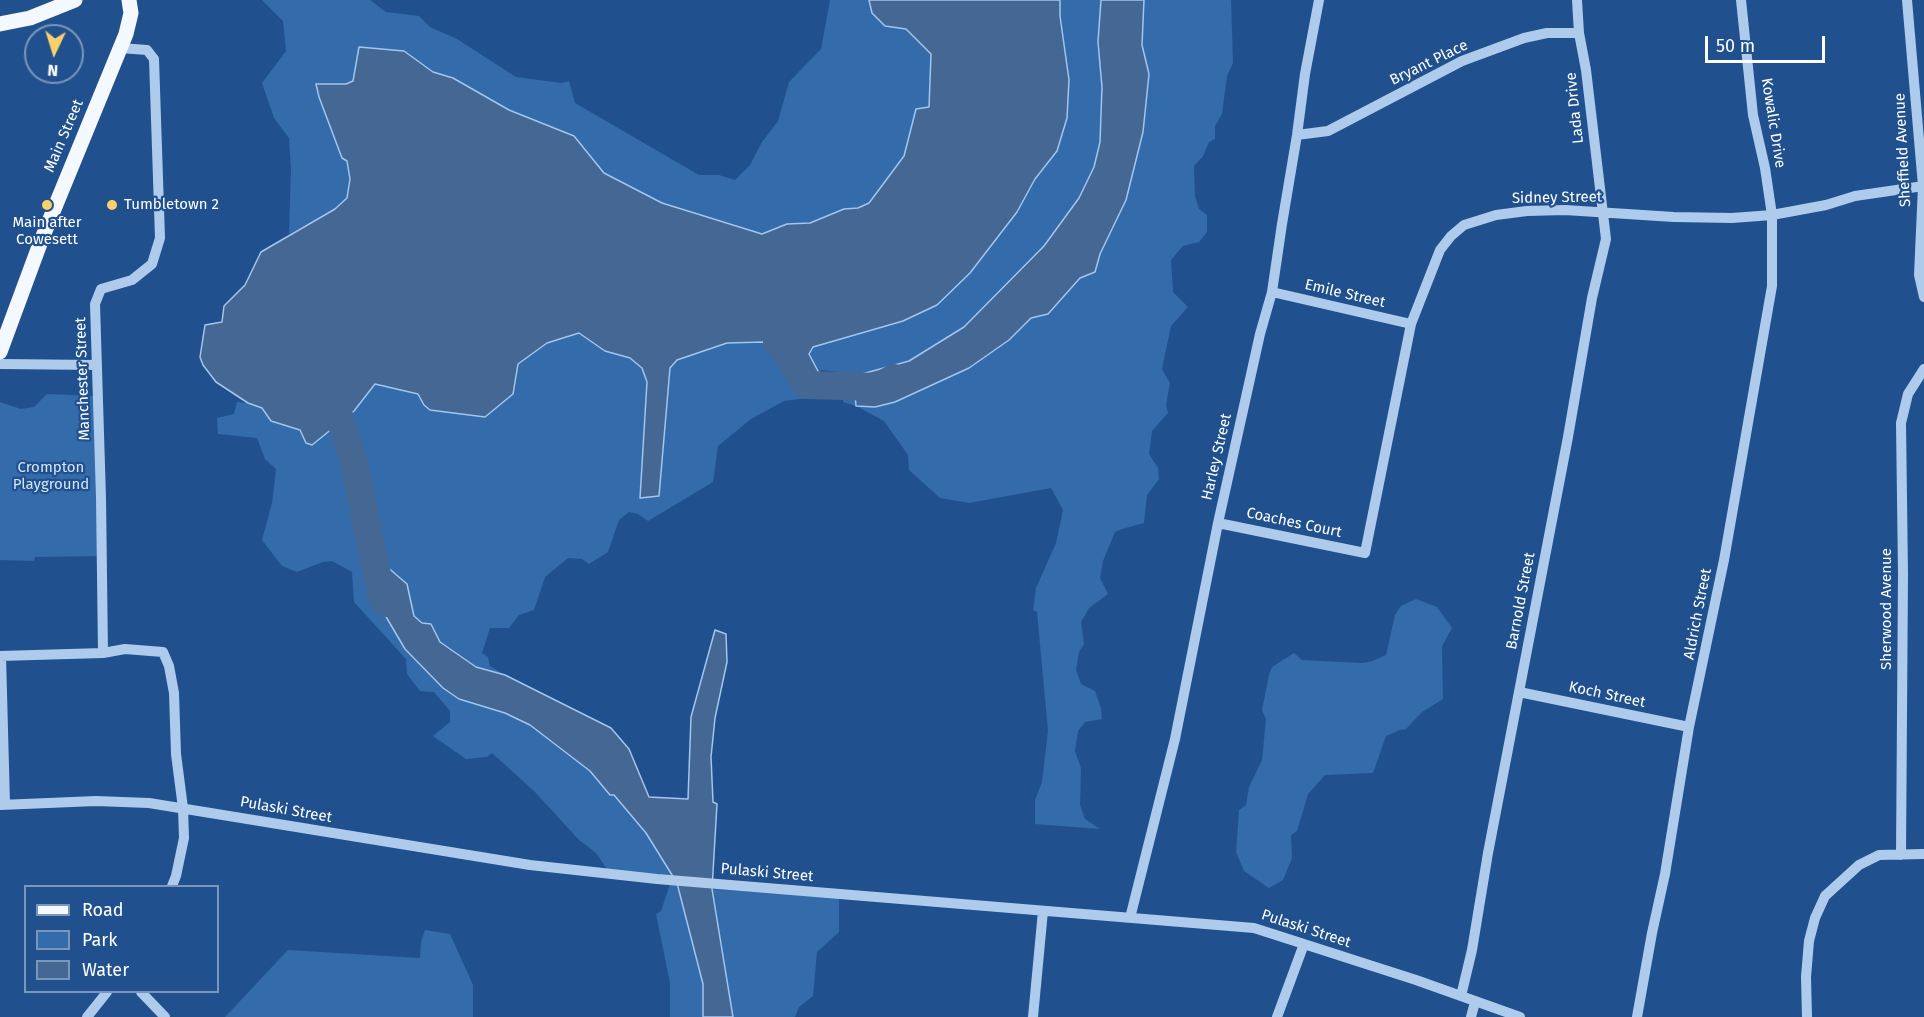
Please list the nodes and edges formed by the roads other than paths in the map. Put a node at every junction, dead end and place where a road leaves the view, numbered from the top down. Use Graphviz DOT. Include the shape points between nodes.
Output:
graph roads {
  1 [pos="75,0"];
  2 [pos="129,0"];
  3 [pos="1319,0"];
  4 [pos="1577,0"];
  5 [pos="1742,0"];
  6 [pos="1907,0"];
  7 [pos="0,24"];
  8 [pos="1579,33"];
  9 [pos="120,48"];
  10 [pos="1297,135"];
  11 [pos="1924,186"];
  12 [pos="1604,212"];
  13 [pos="1772,215"];
  14 [pos="1272,292"];
  15 [pos="1924,297"];
  16 [pos="1412,324"];
  17 [pos="0,352"];
  18 [pos="0,364"];
  19 [pos="97,365"];
  20 [pos="1924,369"];
  21 [pos="1218,523"];
  22 [pos="1365,553"];
  23 [pos="103,653"];
  24 [pos="1,656"];
  25 [pos="1519,692"];
  26 [pos="1689,727"];
  27 [pos="2,805"];
  28 [pos="183,808"];
  29 [pos="1924,854"];
  30 [pos="1901,855"];
  31 [pos="172,885"];
  32 [pos="1043,911"];
  33 [pos="1130,918"];
  34 [pos="1304,944"];
  35 [pos="106,993"];
  36 [pos="142,993"];
  37 [pos="1461,996"];
  38 [pos="1475,1002"];
  39 [pos="87,1017"];
  40 [pos="165,1017"];
  41 [pos="1033,1017"];
  42 [pos="1277,1017"];
  43 [pos="1471,1017"];
  44 [pos="1520,1017"];
  45 [pos="1637,1017"];
  46 [pos="1807,1017"];
  1 -- 7 [label="main road" via="30,18"];
  2 -- 9 [label="main road, Main Street" via="131,13"];
  3 -- 10 [label="street, Harley Street"];
  4 -- 8 [label="street, Lada Drive"];
  5 -- 13 [label="street, Kowalic Drive" via="1753,115"];
  6 -- 11 [label="street, Sheffield Avenue"];
  8 -- 10 [label="street, Bryant Place" via="1524,38 1462,61 1328,130"];
  8 -- 12 [label="street, Lada Drive"];
  9 -- 17 [label="main road, Main Street"];
  9 -- 19 [label="street, Manchester Street" via="147,50 154,59 160,238 152,264 138,276 101,289 97,297"];
  10 -- 14 [label="street, Harley Street"];
  11 -- 13 [label="street, Sidney Street" via="1855,196"];
  11 -- 15 [label="street, Sheffield Avenue" via="1919,275"];
  12 -- 13 [label="street, Sidney Street" via="1674,217"];
  12 -- 16 [label="street, Sidney Street" via="1527,211 1496,214 1464,225 1440,249"];
  12 -- 25 [label="street, Barnold Street" via="1606,239"];
  13 -- 26 [label="street, Aldrich Street" via="1773,269 1764,339"];
  14 -- 16 [label="street, Emile Street"];
  14 -- 21 [label="street, Harley Street"];
  16 -- 22 [label="street, Sidney Street"];
  18 -- 19 [label="street"];
  19 -- 23 [label="street, Manchester Street"];
  20 -- 30 [label="street, Sherwood Avenue" via="1908,394 1901,423"];
  21 -- 22 [label="street, Coaches Court"];
  21 -- 33 [label="street, Harley Street" via="1175,739"];
  23 -- 24 [label="street"];
  23 -- 28 [label="street" via="125,649 153,651 163,652 167,658 174,693"];
  24 -- 27 [label="street"];
  25 -- 26 [label="street, Koch Street"];
  25 -- 37 [label="street, Barnold Street"];
  26 -- 45 [label="street, Aldrich Street"];
  27 -- 28 [label="street, Pulaski Street" via="96,801"];
  28 -- 31 [label="street" via="184,838"];
  28 -- 32 [label="street, Pulaski Street" via="530,865"];
  29 -- 30 [label="street"];
  30 -- 46 [label="street" via="1880,855 1859,865 1826,896 1809,941"];
  32 -- 33 [label="street, Pulaski Street"];
  32 -- 41 [label="street"];
  33 -- 34 [label="street, Pulaski Street" via="1254,928"];
  34 -- 37 [label="street, Pulaski Street"];
  34 -- 42 [label="street"];
  35 -- 39 [label="street"];
  36 -- 40 [label="street"];
  37 -- 38 [label="street, Pulaski Street"];
  38 -- 43 [label="street"];
  38 -- 44 [label="street, Pulaski Street"];
}
